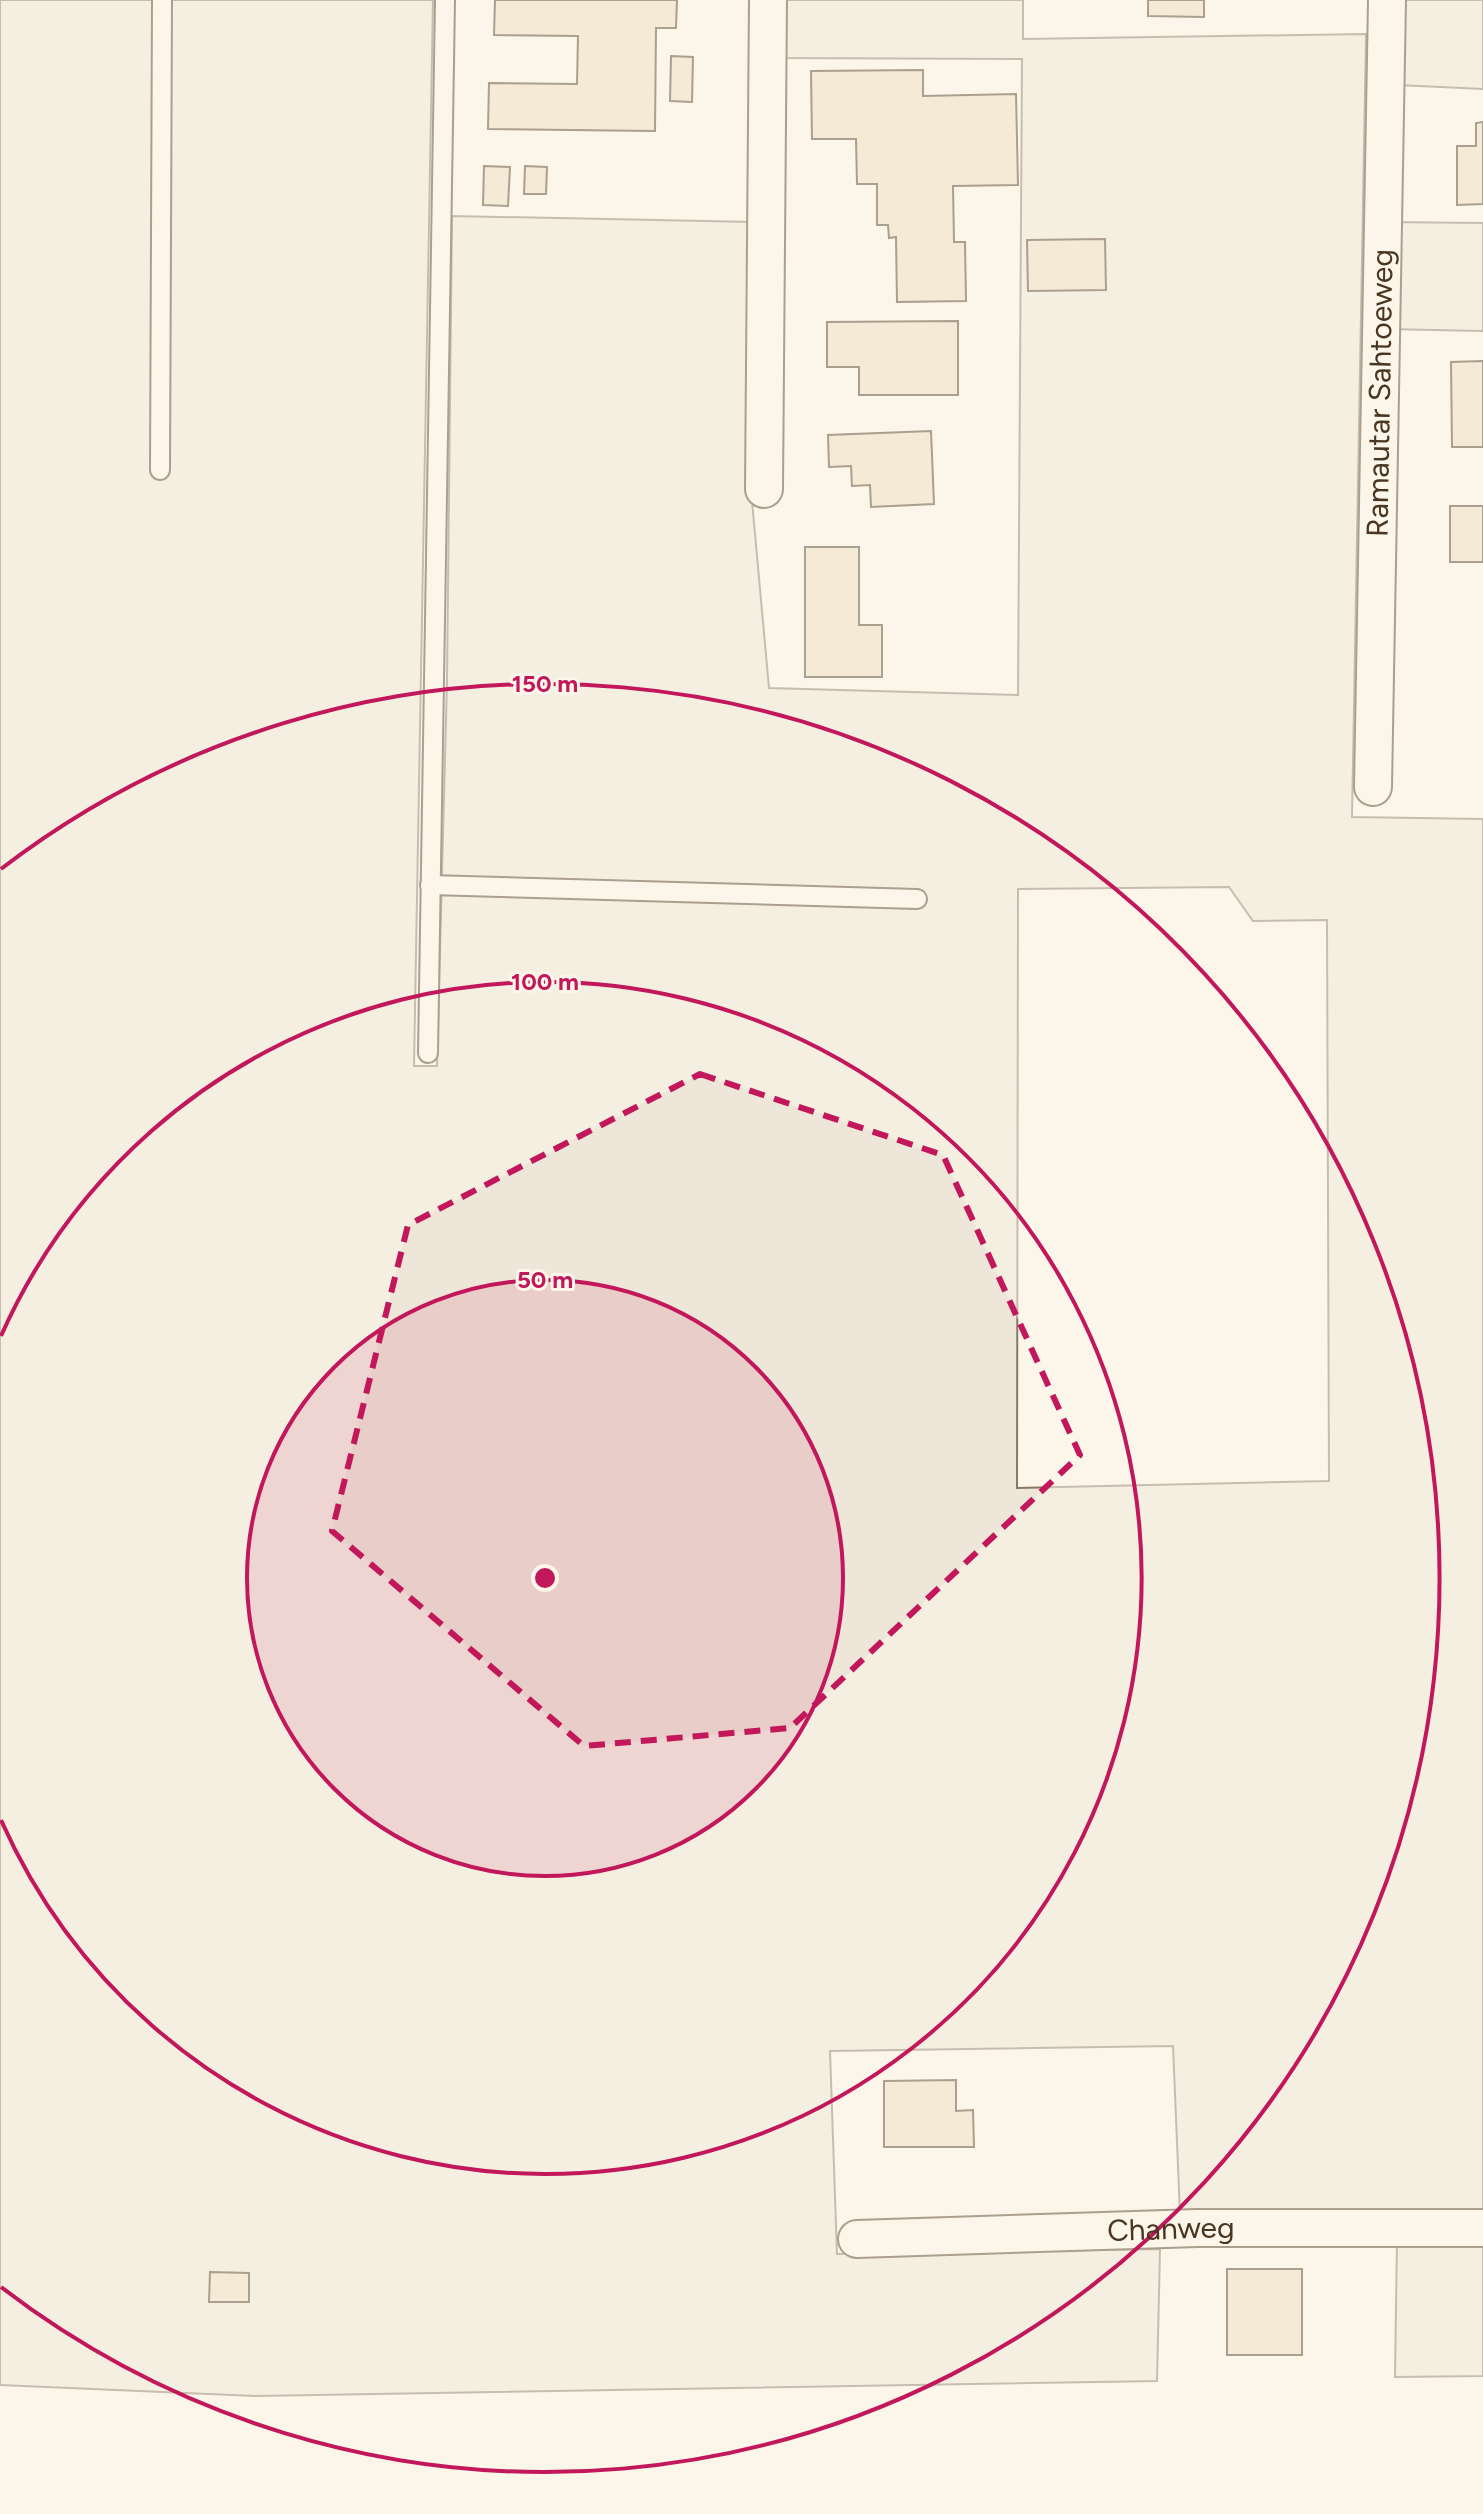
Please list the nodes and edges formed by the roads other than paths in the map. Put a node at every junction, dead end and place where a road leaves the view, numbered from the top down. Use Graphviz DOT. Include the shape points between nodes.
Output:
graph roads {
  1 [pos="162,0"];
  2 [pos="445,0"];
  3 [pos="768,0"];
  4 [pos="1387,0"];
  5 [pos="160,470"];
  6 [pos="764,489"];
  7 [pos="1373,787"];
  8 [pos="430,885"];
  9 [pos="917,899"];
  10 [pos="428,1053"];
  11 [pos="1483,2228"];
  12 [pos="857,2239"];
  1 -- 5 [label="lane"];
  2 -- 8 [label="lane"];
  3 -- 6 [label="street"];
  4 -- 7 [label="street, Ramautar Sahtoeweg"];
  8 -- 9 [label="lane"];
  8 -- 10 [label="lane"];
  11 -- 12 [label="street, Chanweg" via="1197,2228"];
}
